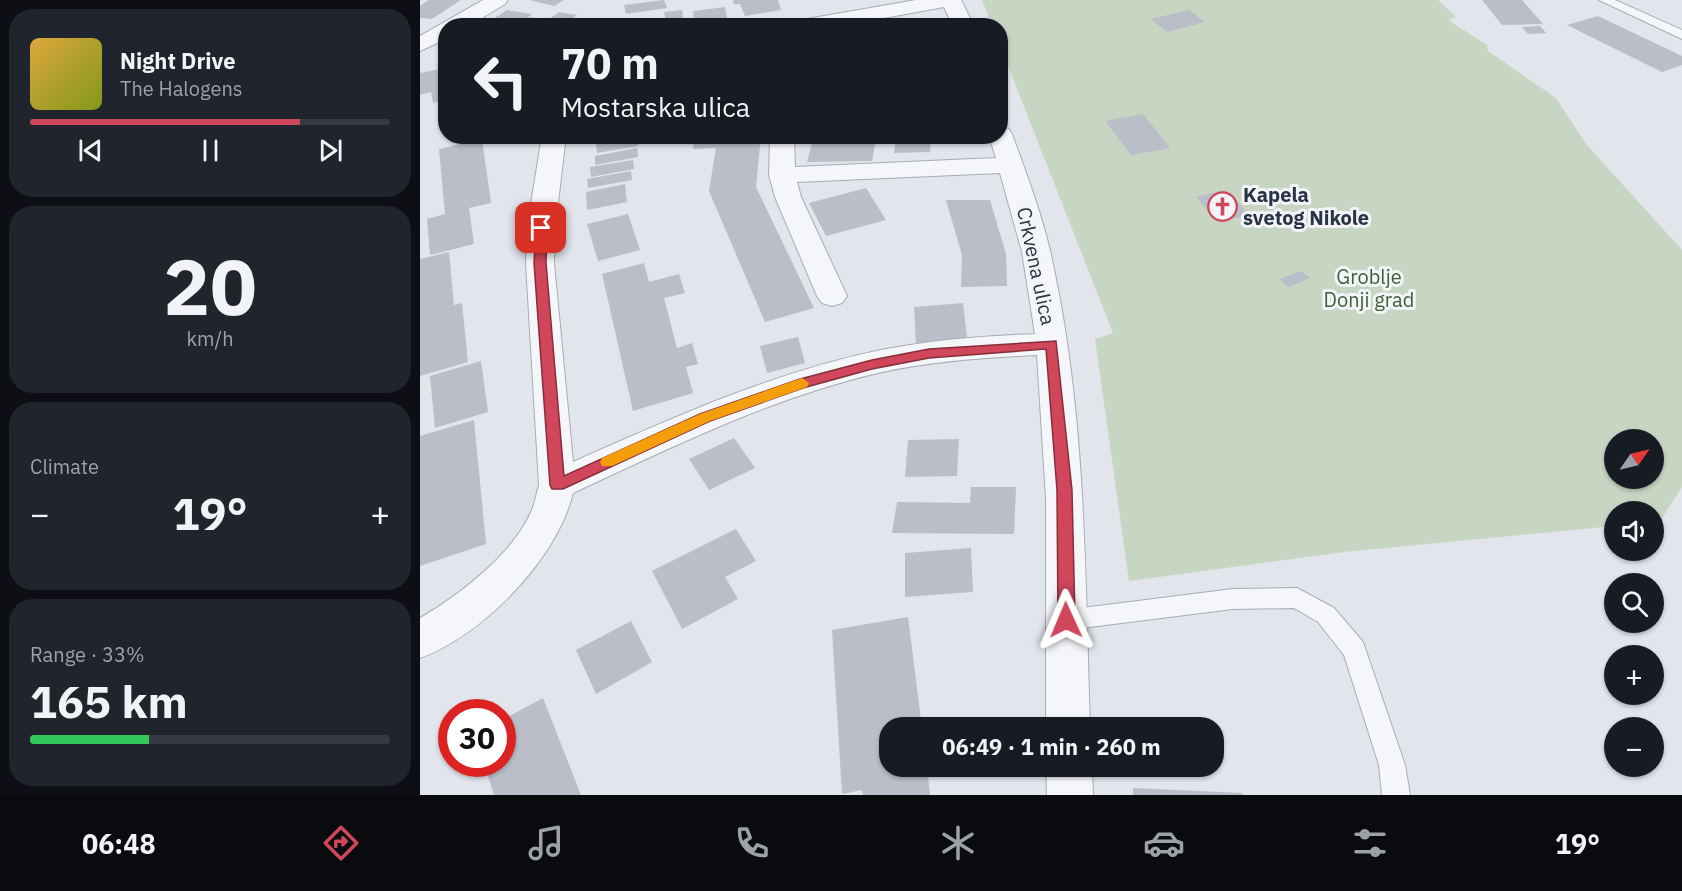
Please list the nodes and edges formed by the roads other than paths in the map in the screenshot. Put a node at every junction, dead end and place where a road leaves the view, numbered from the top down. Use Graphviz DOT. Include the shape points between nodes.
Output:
graph roads {
  1 [pos="498,0"];
  2 [pos="951,0"];
  3 [pos="1605,0"];
  4 [pos="467,18"];
  5 [pos="847,18"];
  6 [pos="959,18"];
  7 [pos="1682,34"];
  8 [pos="438,35"];
  9 [pos="420,45"];
  10 [pos="420,50"];
  11 [pos="438,53"];
  12 [pos="553,144"];
  13 [pos="783,144"];
  14 [pos="1006,150"];
  15 [pos="782,175"];
  16 [pos="832,296"];
  17 [pos="1052,344"];
  18 [pos="557,485"];
  19 [pos="1066,620"];
  20 [pos="420,640"];
  21 [pos="1068,717"];
  22 [pos="1069,777"];
  23 [pos="1070,795"];
  24 [pos="1396,795"];
  1 -- 4 [label="street"];
  2 -- 5 [label="street"];
  2 -- 6 [label="street"];
  3 -- 7 [label="lane"];
  8 -- 9 [label="street"];
  10 -- 11 [label="street"];
  12 -- 18 [label="street" via="540,263"];
  13 -- 15 [label="street"];
  14 -- 15 [label="street, Crkvena ulica"];
  14 -- 17 [label="street, Crkvena ulica" via="1038,258"];
  15 -- 16 [label="street"];
  17 -- 18 [label="street" via="929,353 800,384 705,417"];
  17 -- 19 [label="street, Crkvena ulica" via="1064,490"];
  18 -- 20 [label="street" via="548,516 527,550 487,591 447,624"];
  19 -- 21 [label="street, Crkvena ulica"];
  19 -- 24 [label="lane" via="1233,599 1297,598 1326,615 1354,650 1392,765"];
  22 -- 23 [label="street"];
}
